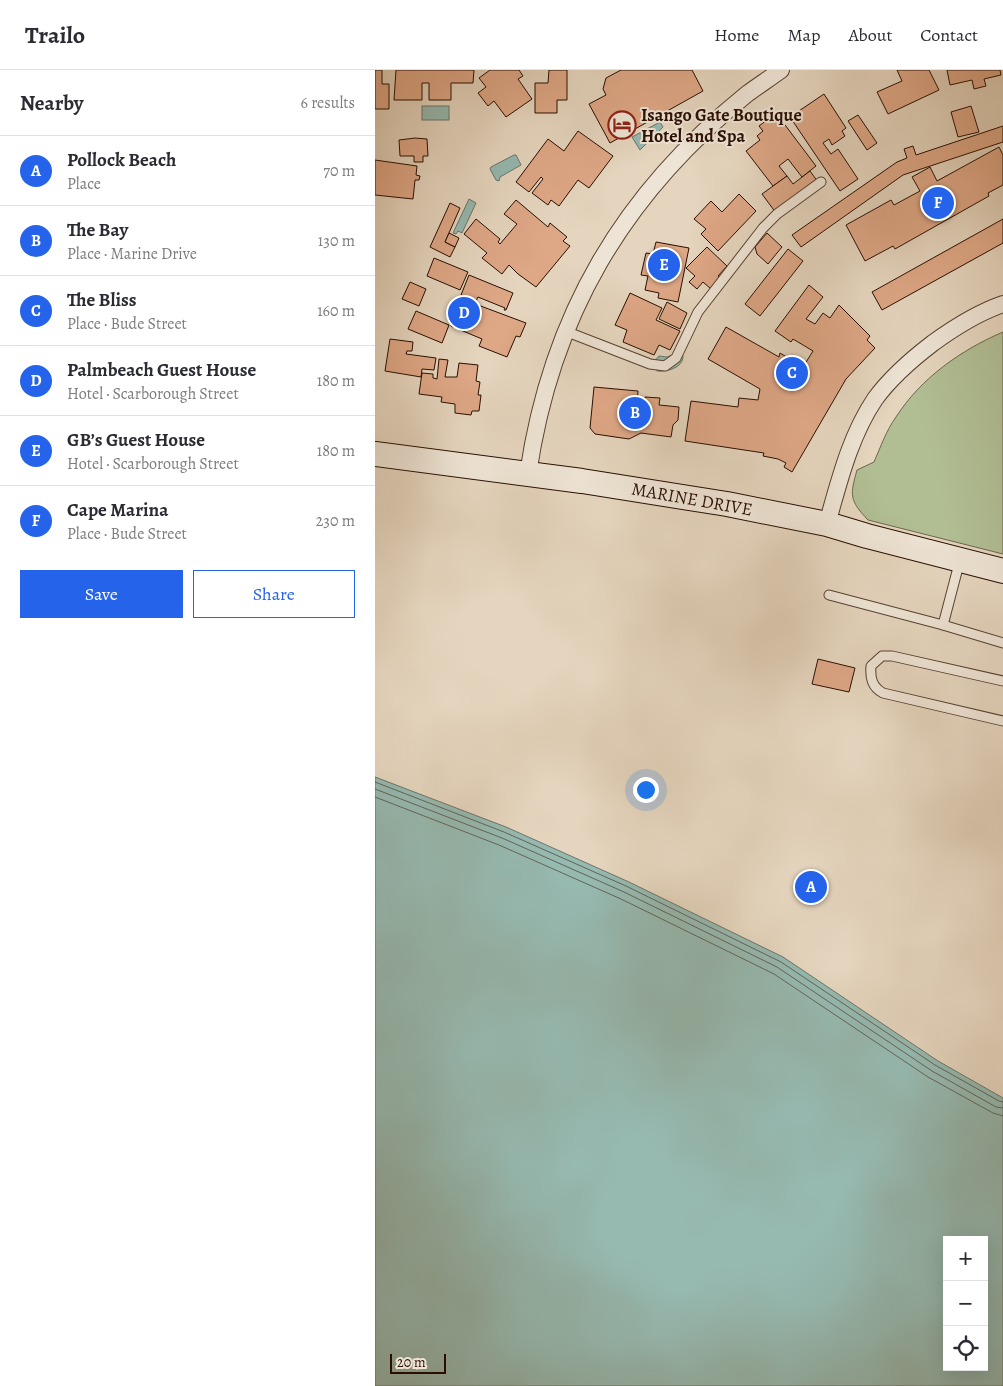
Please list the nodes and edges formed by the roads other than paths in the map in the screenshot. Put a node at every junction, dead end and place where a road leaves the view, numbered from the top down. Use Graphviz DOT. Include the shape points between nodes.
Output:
graph roads {
  1 [pos="781,70"];
  2 [pos="821,182"];
  3 [pos="1003,304"];
  4 [pos="565,331"];
  5 [pos="375,454"];
  6 [pos="528,474"];
  7 [pos="827,524"];
  8 [pos="960,559"];
  9 [pos="1003,571"];
  10 [pos="829,595"];
  11 [pos="943,625"];
  12 [pos="1003,643"];
  13 [pos="1003,681"];
  14 [pos="1003,721"];
  1 -- 4 [label="street" via="707,129 647,193 606,249"];
  2 -- 4 [label="lane" via="763,228 698,312 676,358 665,366 650,364"];
  3 -- 7 [label="street" via="970,318 941,337 919,361 886,386 865,416 850,450"];
  4 -- 6 [label="street" via="533,434"];
  5 -- 6 [label="main road, MARINE DRIVE"];
  6 -- 7 [label="main road, MARINE DRIVE" via="672,494"];
  7 -- 8 [label="main road, MARINE DRIVE"];
  8 -- 9 [label="main road, MARINE DRIVE"];
  8 -- 11 [label="lane"];
  10 -- 11 [label="lane"];
  11 -- 12 [label="lane"];
  13 -- 14 [label="lane" via="892,656 882,656 871,666 870,674 872,683 883,693"];
}
